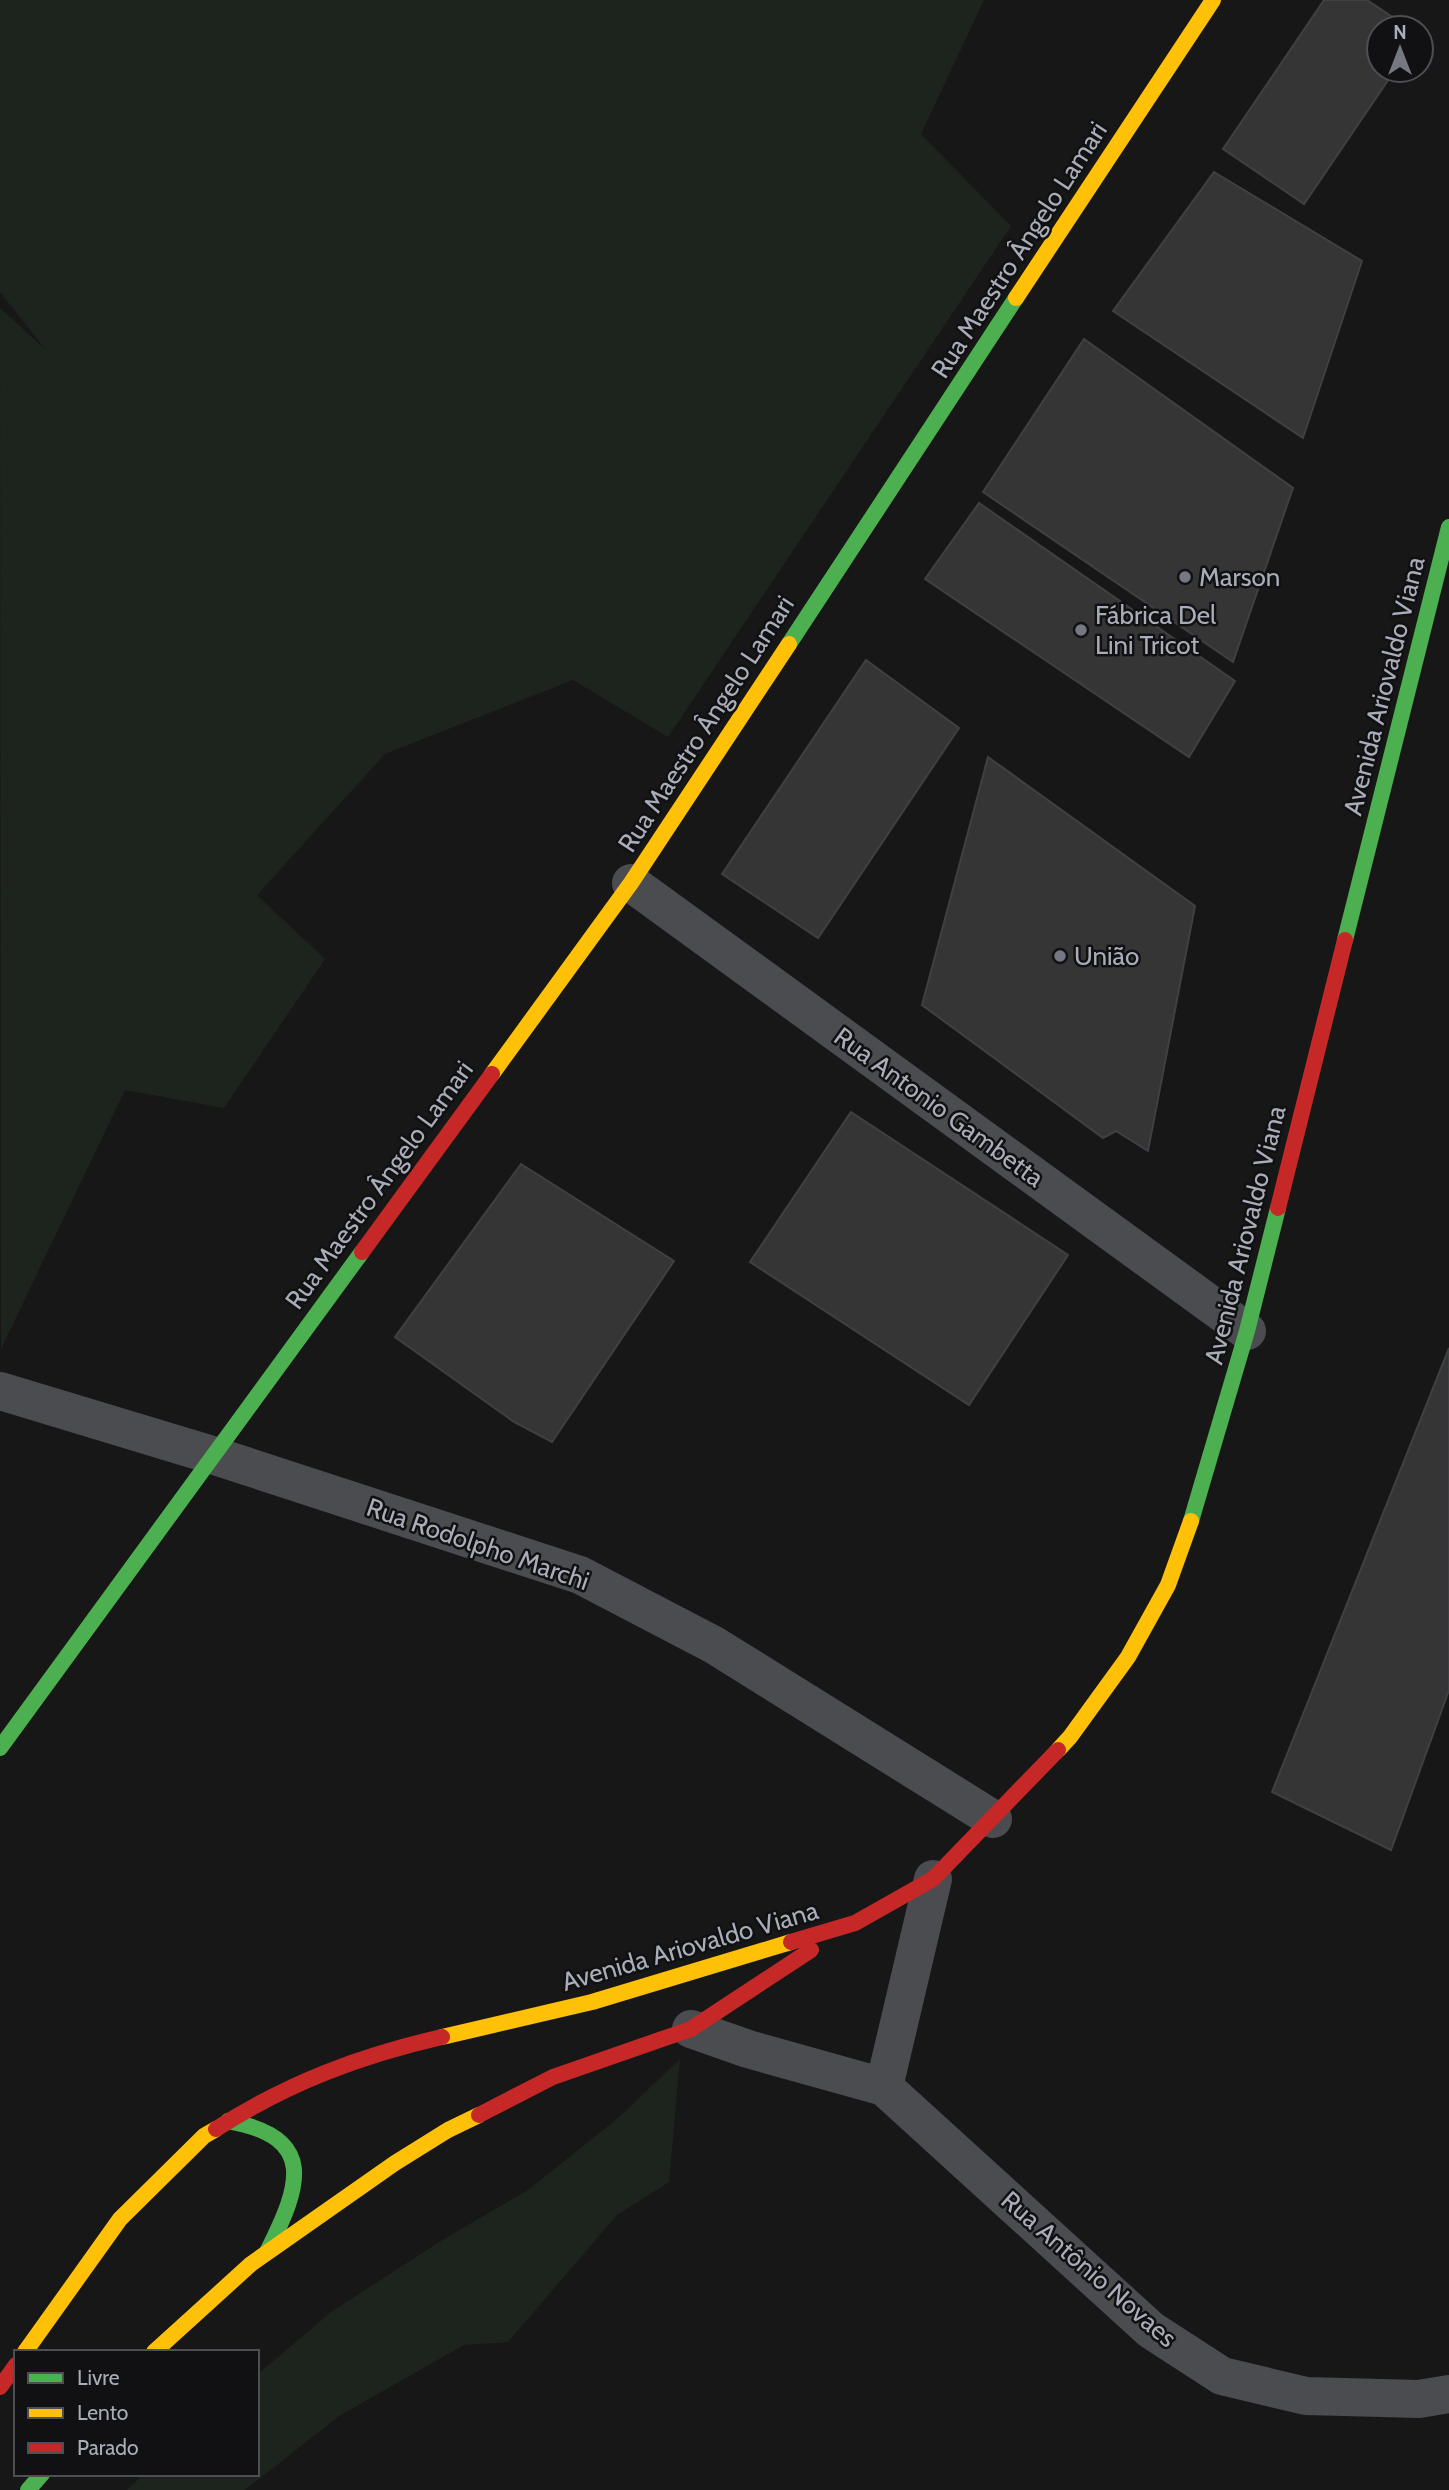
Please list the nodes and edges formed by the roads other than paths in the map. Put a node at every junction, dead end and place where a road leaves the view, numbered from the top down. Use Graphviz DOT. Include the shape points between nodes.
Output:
graph roads {
  1 [pos="1213,0"];
  2 [pos="1449,527"];
  3 [pos="631,883"];
  4 [pos="1247,1331"];
  5 [pos="0,1391"];
  6 [pos="212,1455"];
  7 [pos="0,1748"];
  8 [pos="993,1819"];
  9 [pos="933,1878"];
  10 [pos="845,1927"];
  11 [pos="691,2029"];
  12 [pos="884,2087"];
  13 [pos="228,2121"];
  14 [pos="267,2252"];
  15 [pos="27,2350"];
  16 [pos="156,2350"];
  17 [pos="14,2368"];
  18 [pos="0,2387"];
  19 [pos="1449,2394"];
  20 [pos="39,2476"];
  21 [pos="28,2490"];
  1 -- 3 [label="main road, Rua Maestro Ângelo Lamari"];
  2 -- 4 [label="main road, Avenida Ariovaldo Viana"];
  3 -- 4 [label="street, Rua Antonio Gambetta"];
  3 -- 6 [label="main road, Rua Maestro Ângelo Lamari"];
  4 -- 8 [label="main road, Avenida Ariovaldo Viana" via="1196,1508 1168,1585 1128,1657 1070,1737"];
  5 -- 6 [label="street, Rua Rodolpho Marchi"];
  6 -- 7 [label="main road, Rua Maestro Ângelo Lamari"];
  6 -- 8 [label="street, Rua Rodolpho Marchi" via="580,1575 714,1646"];
  8 -- 9 [label="main road, Avenida Ariovaldo Viana"];
  9 -- 10 [label="main road, Avenida Ariovaldo Viana"];
  9 -- 12 [label="street"];
  10 -- 11 [label="main road, Avenida Ariovaldo Viana"];
  10 -- 13 [label="main road, Avenida Ariovaldo Viana" via="592,2002 396,2048 313,2076"];
  11 -- 12 [label="street, Rua Antônio Novaes"];
  11 -- 14 [label="main road, Avenida Ariovaldo Viana" via="554,2077 448,2130"];
  12 -- 19 [label="street, Rua Antônio Novaes" via="1151,2330 1222,2376 1306,2396 1419,2399"];
  13 -- 14 [label="main road" via="258,2127 284,2141 295,2163 296,2181 285,2216"];
  13 -- 15 [label="main road, Avenida Ariovaldo Viana" via="204,2136 120,2219"];
  14 -- 16 [label="main road, Avenida Ariovaldo Viana"];
  17 -- 18 [label="main road"];
  20 -- 21 [label="main road"];
}
